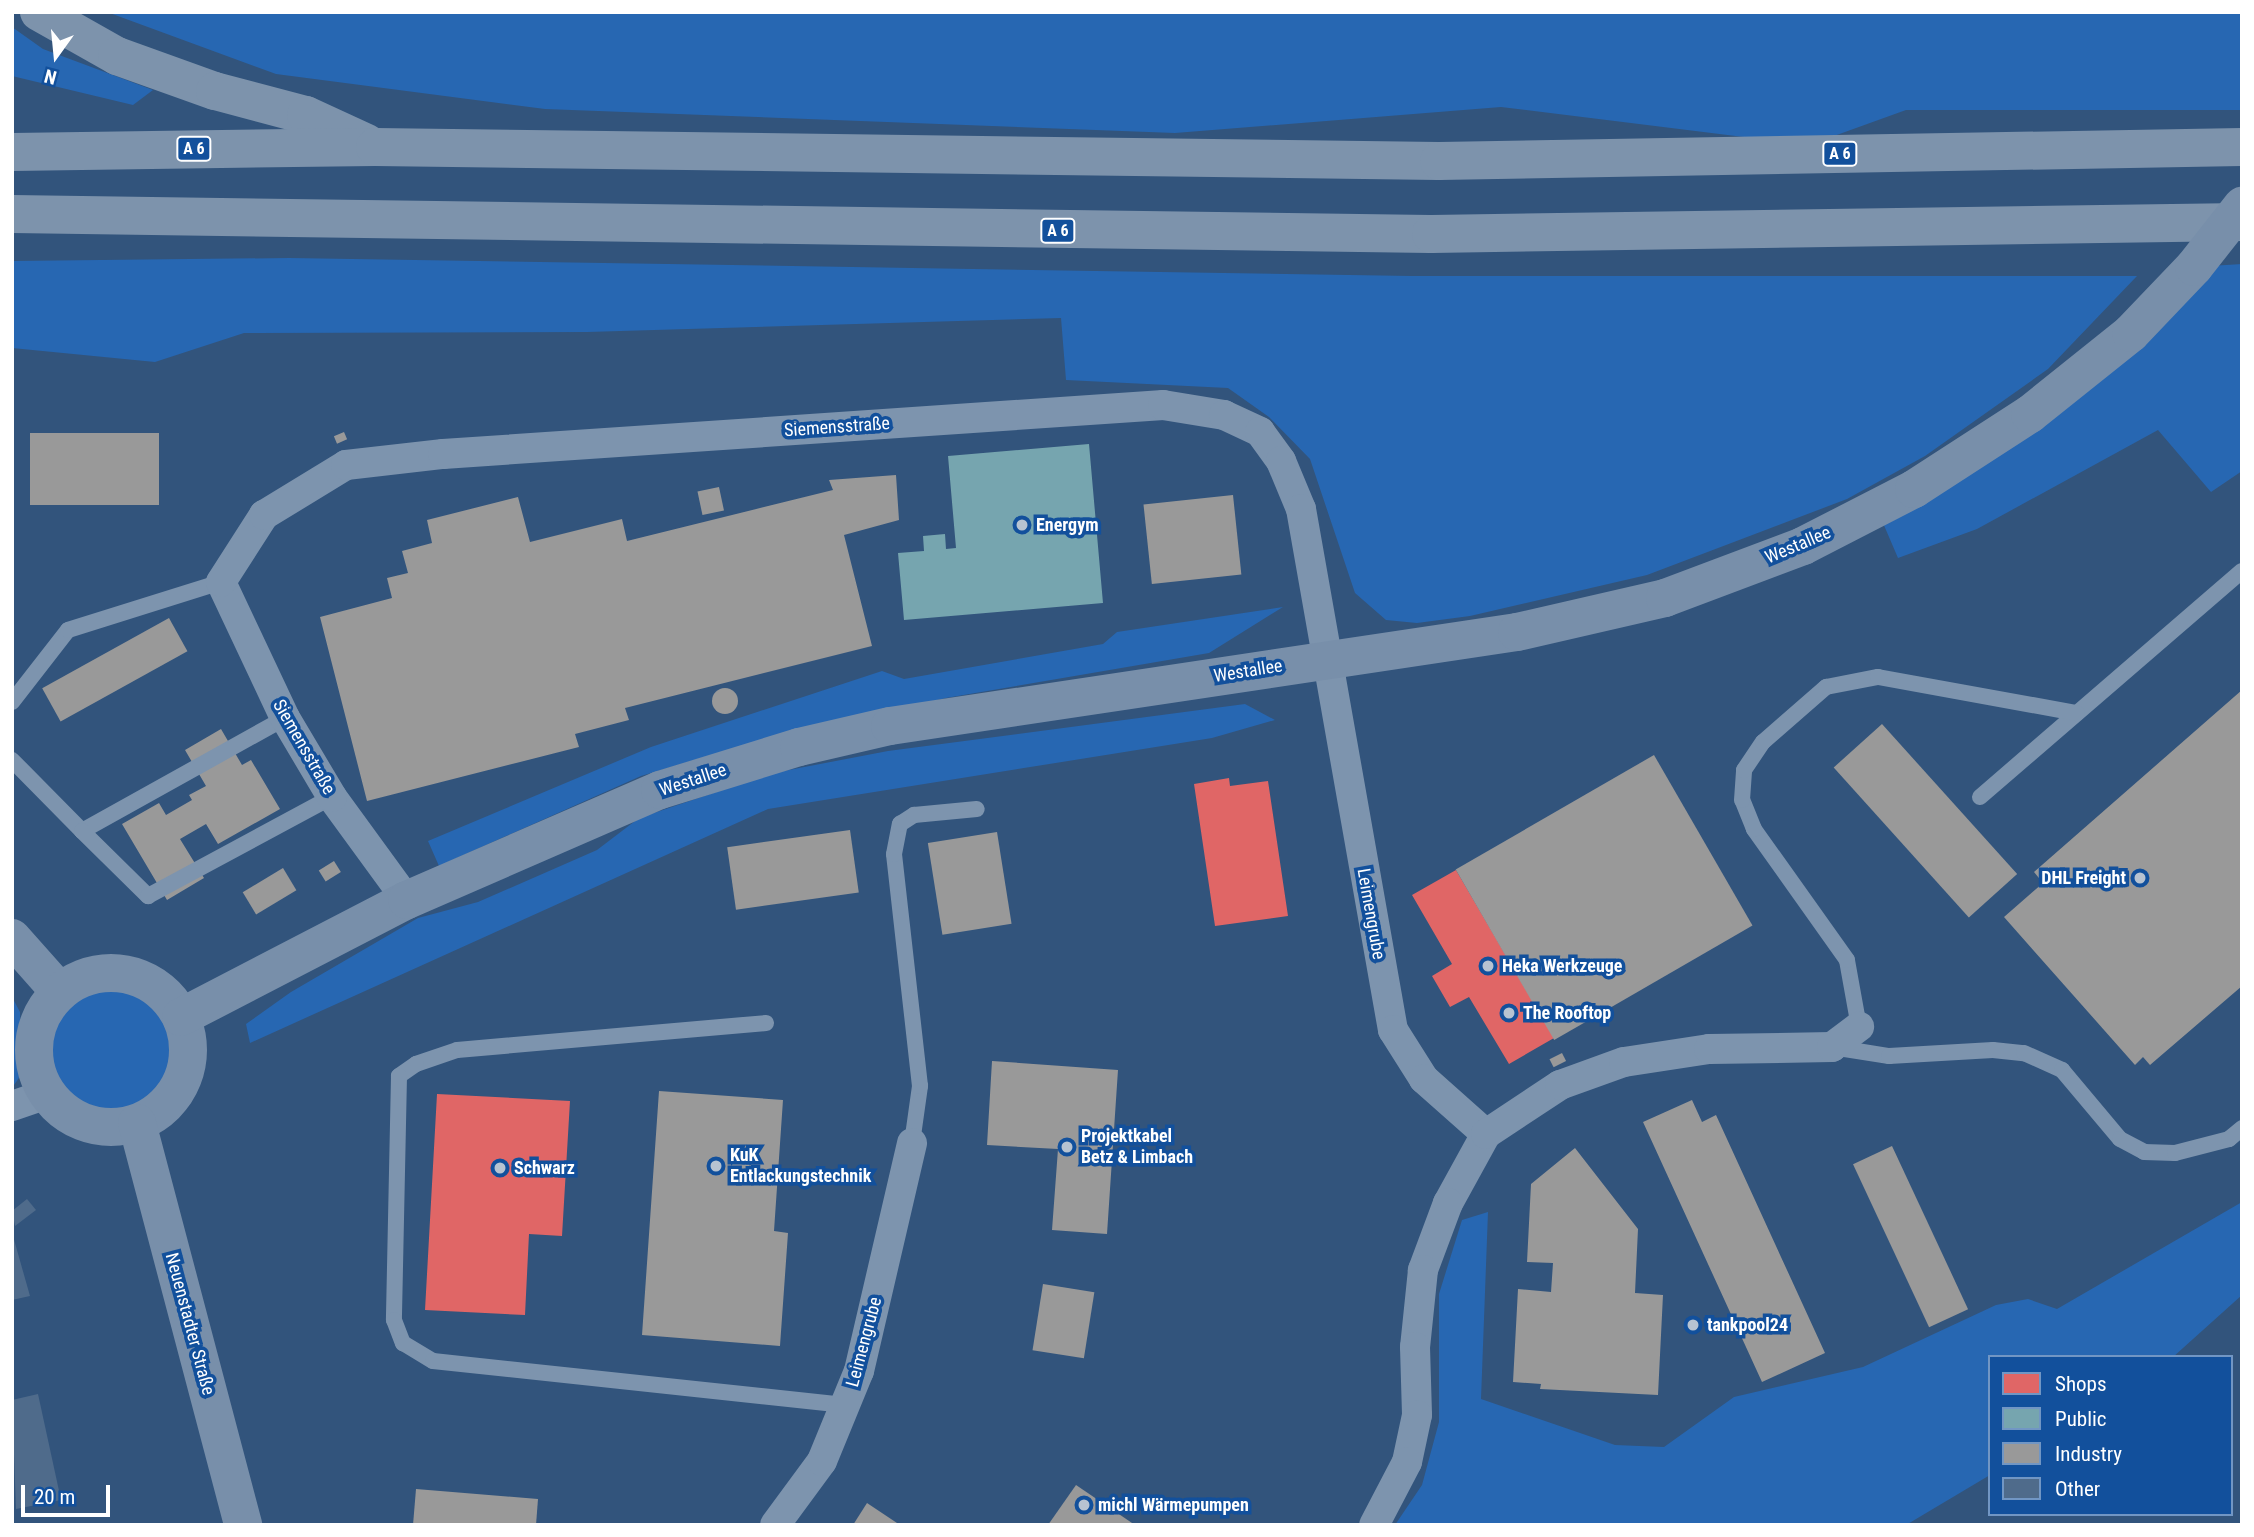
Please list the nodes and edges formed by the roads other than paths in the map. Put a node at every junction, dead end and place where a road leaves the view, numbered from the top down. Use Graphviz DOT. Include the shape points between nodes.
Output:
graph roads {
  1 [pos="39,12"];
  2 [pos="375,147"];
  3 [pos="2242,147"];
  4 [pos="12,152"];
  5 [pos="2242,206"];
  6 [pos="12,214"];
  7 [pos="2242,222"];
  8 [pos="2242,571"];
  9 [pos="221,582"];
  10 [pos="1328,659"];
  11 [pos="12,702"];
  12 [pos="2077,713"];
  13 [pos="285,718"];
  14 [pos="12,760"];
  15 [pos="332,797"];
  16 [pos="1980,797"];
  17 [pos="977,809"];
  18 [pos="82,831"];
  19 [pos="407,900"];
  20 [pos="12,938"];
  21 [pos="60,992"];
  22 [pos="181,1017"];
  23 [pos="766,1023"];
  24 [pos="1859,1027"];
  25 [pos="1832,1047"];
  26 [pos="30,1100"];
  27 [pos="137,1123"];
  28 [pos="2242,1128"];
  29 [pos="1486,1133"];
  30 [pos="912,1143"];
  31 [pos="845,1405"];
  32 [pos="243,1525"];
  33 [pos="775,1525"];
  34 [pos="1374,1525"];
  1 -- 2 [label="highway" via="117,56 215,91 306,115"];
  2 -- 3 [label="highway, A 6" via="1439,161"];
  2 -- 4 [label="highway, A 6"];
  5 -- 10 [label="main road, Westallee, bridge" via="2194,267 2131,333 2030,414 1914,489 1803,546 1665,598 1517,632"];
  6 -- 7 [label="highway, A 6" via="1431,234"];
  8 -- 12 [label="lane"];
  9 -- 10 [label="street, Siemensstraße" via="264,515 346,465 443,454 1163,405 1224,415 1260,432 1281,461 1301,509"];
  9 -- 11 [label="lane" via="68,630"];
  9 -- 13 [label="street, Siemensstraße"];
  10 -- 19 [label="main road, Westallee" via="890,726 799,747 660,790"];
  10 -- 29 [label="street, Leimengrube" via="1393,1030 1424,1079"];
  12 -- 16 [label="lane"];
  12 -- 24 [label="lane" via="1878,677 1826,687 1757,751 1744,770 1742,800 1754,829 1847,960"];
  13 -- 15 [label="street, Siemensstraße"];
  13 -- 18 [label="lane"];
  14 -- 18 [label="lane"];
  15 -- 18 [label="lane" via="148,896"];
  15 -- 19 [label="street, Siemensstraße"];
  17 -- 30 [label="lane" via="914,815 900,824 894,854 920,1086"];
  19 -- 22 [label="main road, Westallee"];
  20 -- 21 [label="main road"];
  21 -- 22 [label="main road" via="85,978 127,975 153,985"];
  21 -- 26 [label="main road" via="43,1014 34,1040 36,1068"];
  22 -- 27 [label="main road" via="188,1051 180,1086 160,1110"];
  23 -- 31 [label="lane" via="457,1050 416,1064 400,1076 394,1320 403,1343 433,1361"];
  24 -- 25 [label="street"];
  25 -- 28 [label="lane" via="1889,1056 1993,1050 2024,1054 2062,1070 2120,1139 2144,1152 2175,1153 2229,1139"];
  25 -- 29 [label="street" via="1709,1049 1624,1062 1560,1085"];
  26 -- 27 [label="main road" via="88,1123 116,1127"];
  27 -- 32 [label="main road, Neuenstadter Straße"];
  29 -- 34 [label="street" via="1448,1203 1423,1270 1415,1347 1418,1415 1406,1462"];
  30 -- 31 [label="street, Leimengrube" via="859,1371"];
  31 -- 33 [label="street, Leimengrube" via="822,1461"];
}
